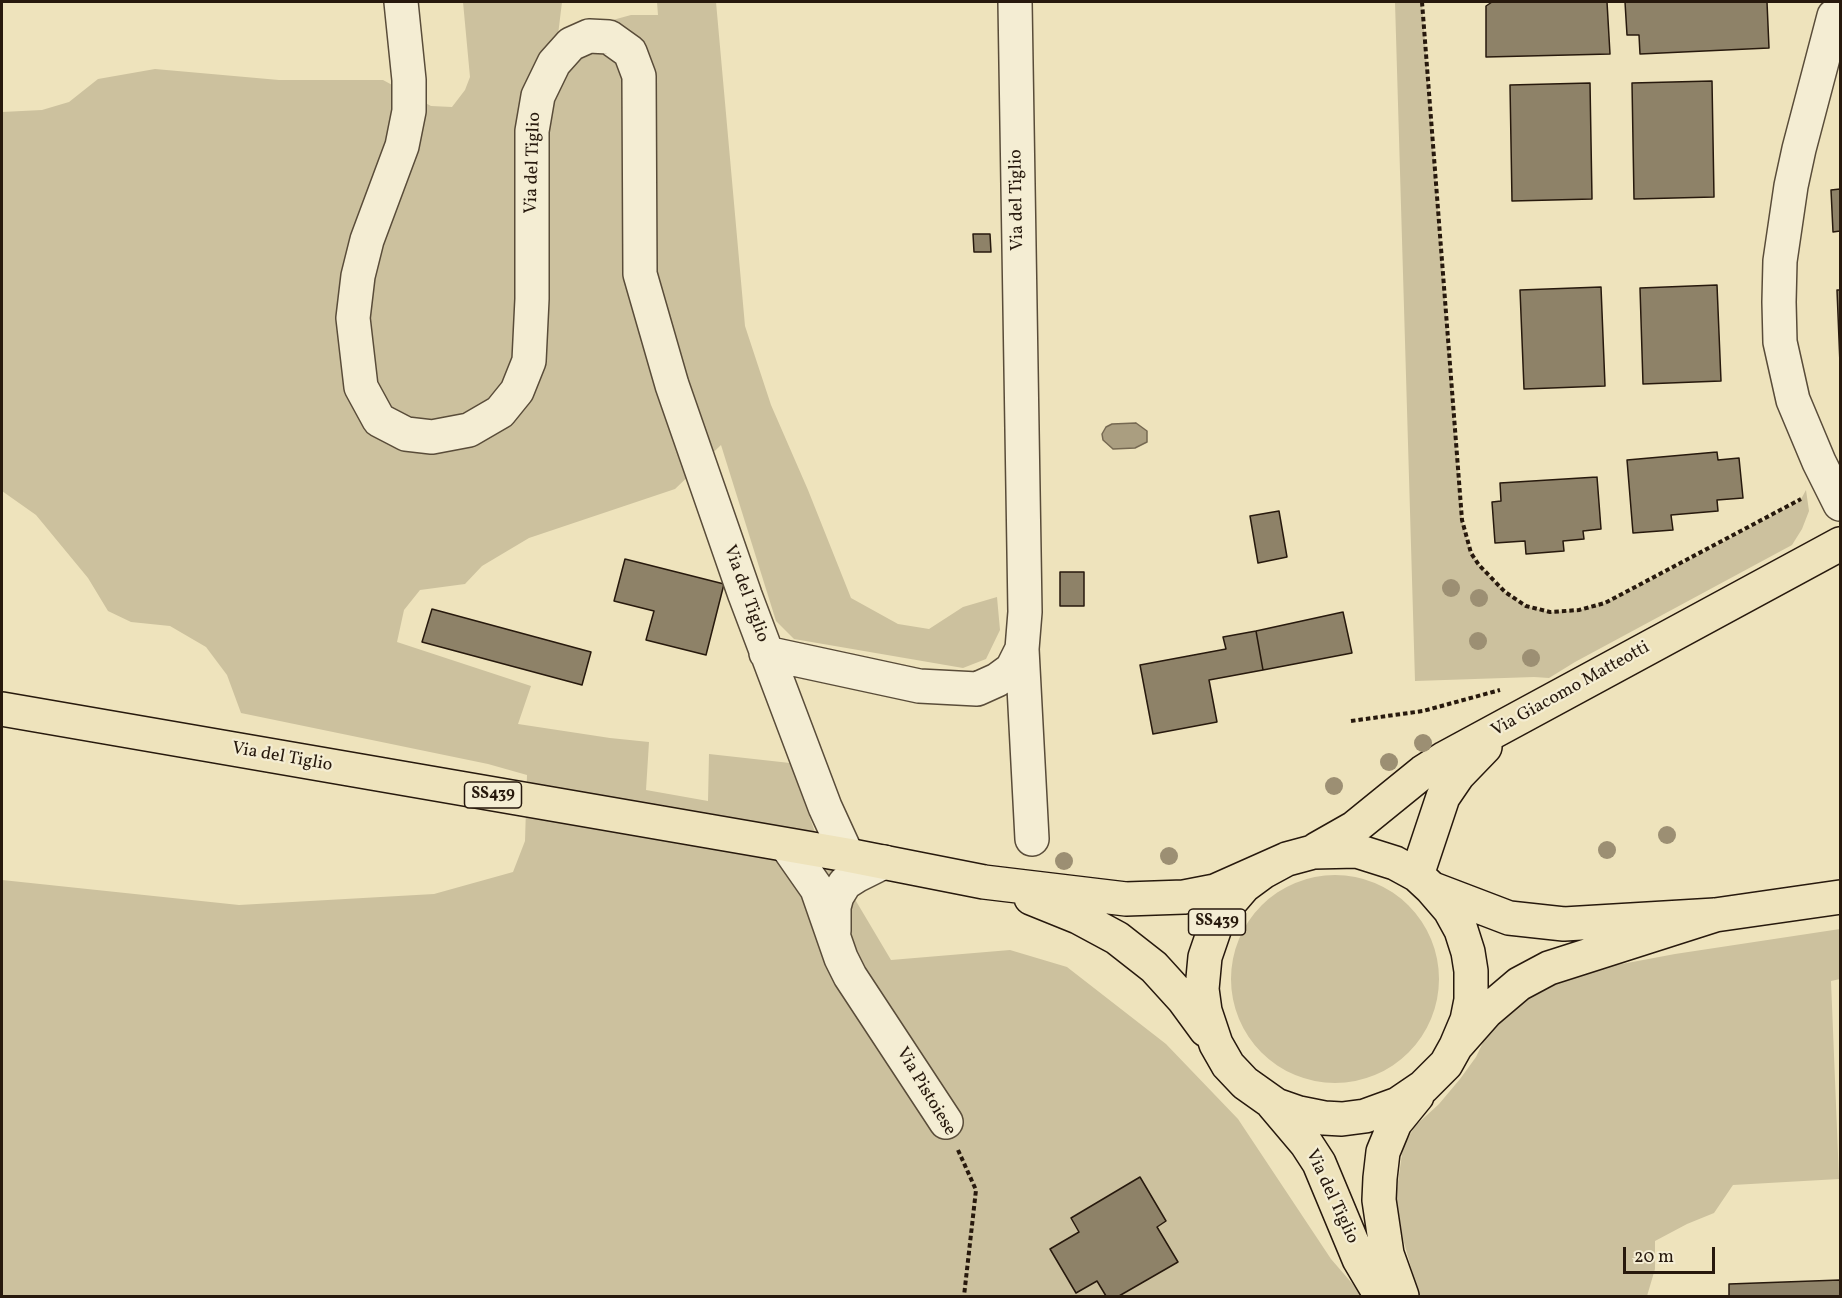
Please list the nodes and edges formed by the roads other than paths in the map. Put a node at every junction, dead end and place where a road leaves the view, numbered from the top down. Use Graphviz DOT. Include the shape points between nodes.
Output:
graph roads {
  1 [pos="401,2"];
  2 [pos="1015,2"];
  3 [pos="1835,6"];
  4 [pos="1840,504"];
  5 [pos="1840,544"];
  6 [pos="1022,650"];
  7 [pos="766,653"];
  8 [pos="2,709"];
  9 [pos="1527,715"];
  10 [pos="1032,839"];
  11 [pos="787,846"];
  12 [pos="848,855"];
  13 [pos="1300,855"];
  14 [pos="884,862"];
  15 [pos="984,882"];
  16 [pos="1424,882"];
  17 [pos="1840,897"];
  18 [pos="1716,915"];
  19 [pos="834,936"];
  20 [pos="1216,1044"];
  21 [pos="1456,1046"];
  22 [pos="1423,1087"];
  23 [pos="1272,1103"];
  24 [pos="946,1122"];
  25 [pos="1381,1296"];
  26 [pos="1402,1296"];
  1 -- 7 [label="street, Via del Tiglio" via="409,111 402,146 367,240 353,318 361,387 379,420 406,434 432,437 469,430 500,412 517,391 529,361 532,131 538,96 554,63 571,44 589,36 609,37 630,52 639,76 640,274 672,385"];
  2 -- 6 [label="street, Via del Tiglio" via="1025,612"];
  3 -- 4 [label="street" via="1791,186 1780,261 1779,302 1780,342 1793,400"];
  5 -- 9 [label="main road, Via Giacomo Matteotti"];
  6 -- 7 [label="street" via="1012,669 977,689 919,686"];
  6 -- 10 [label="street, Via del Tiglio"];
  7 -- 12 [label="street, Via del Tiglio" via="825,807"];
  8 -- 11 [label="main road, Via del Tiglio / SS439"];
  9 -- 13 [label="main road, Via Giacomo Matteotti" via="1423,772 1354,828"];
  9 -- 16 [label="main road" via="1486,747 1443,797"];
  11 -- 12 [label="main road, Via del Tiglio / SS439"];
  11 -- 19 [label="street, Via Pistoiese" via="817,889"];
  12 -- 14 [label="main road, Via del Tiglio / SS439"];
  13 -- 15 [label="main road, Via del Tiglio" via="1215,891 1184,897 1126,899"];
  13 -- 16 [label="main road, SS439" via="1357,851 1371,854 1395,863"];
  13 -- 20 [label="main road, SS439" via="1263,872 1245,886 1226,907 1209,942 1202,989 1204,1011"];
  14 -- 15 [label="main road, Via del Tiglio / SS439"];
  14 -- 19 [label="street" via="845,883 834,907"];
  15 -- 20 [label="main road, Via del Tiglio" via="1078,917 1117,938 1154,967"];
  16 -- 18 [label="main road" via="1509,918 1564,924"];
  16 -- 21 [label="main road, SS439" via="1449,910 1468,952 1471,1000"];
  17 -- 18 [label="main road"];
  18 -- 21 [label="main road" via="1549,968 1519,984 1486,1012"];
  19 -- 24 [label="street, Via Pistoiese" via="850,975"];
  20 -- 23 [label="main road, SS439" via="1245,1083"];
  21 -- 22 [label="main road, SS439" via="1446,1064"];
  22 -- 23 [label="main road, SS439" via="1398,1104 1365,1116 1342,1119 1299,1113"];
  22 -- 26 [label="main road, Via del Tiglio" via="1395,1123 1383,1152 1380,1178 1379,1200 1387,1254"];
  23 -- 25 [label="main road, Via del Tiglio" via="1319,1163 1359,1259"];
}
